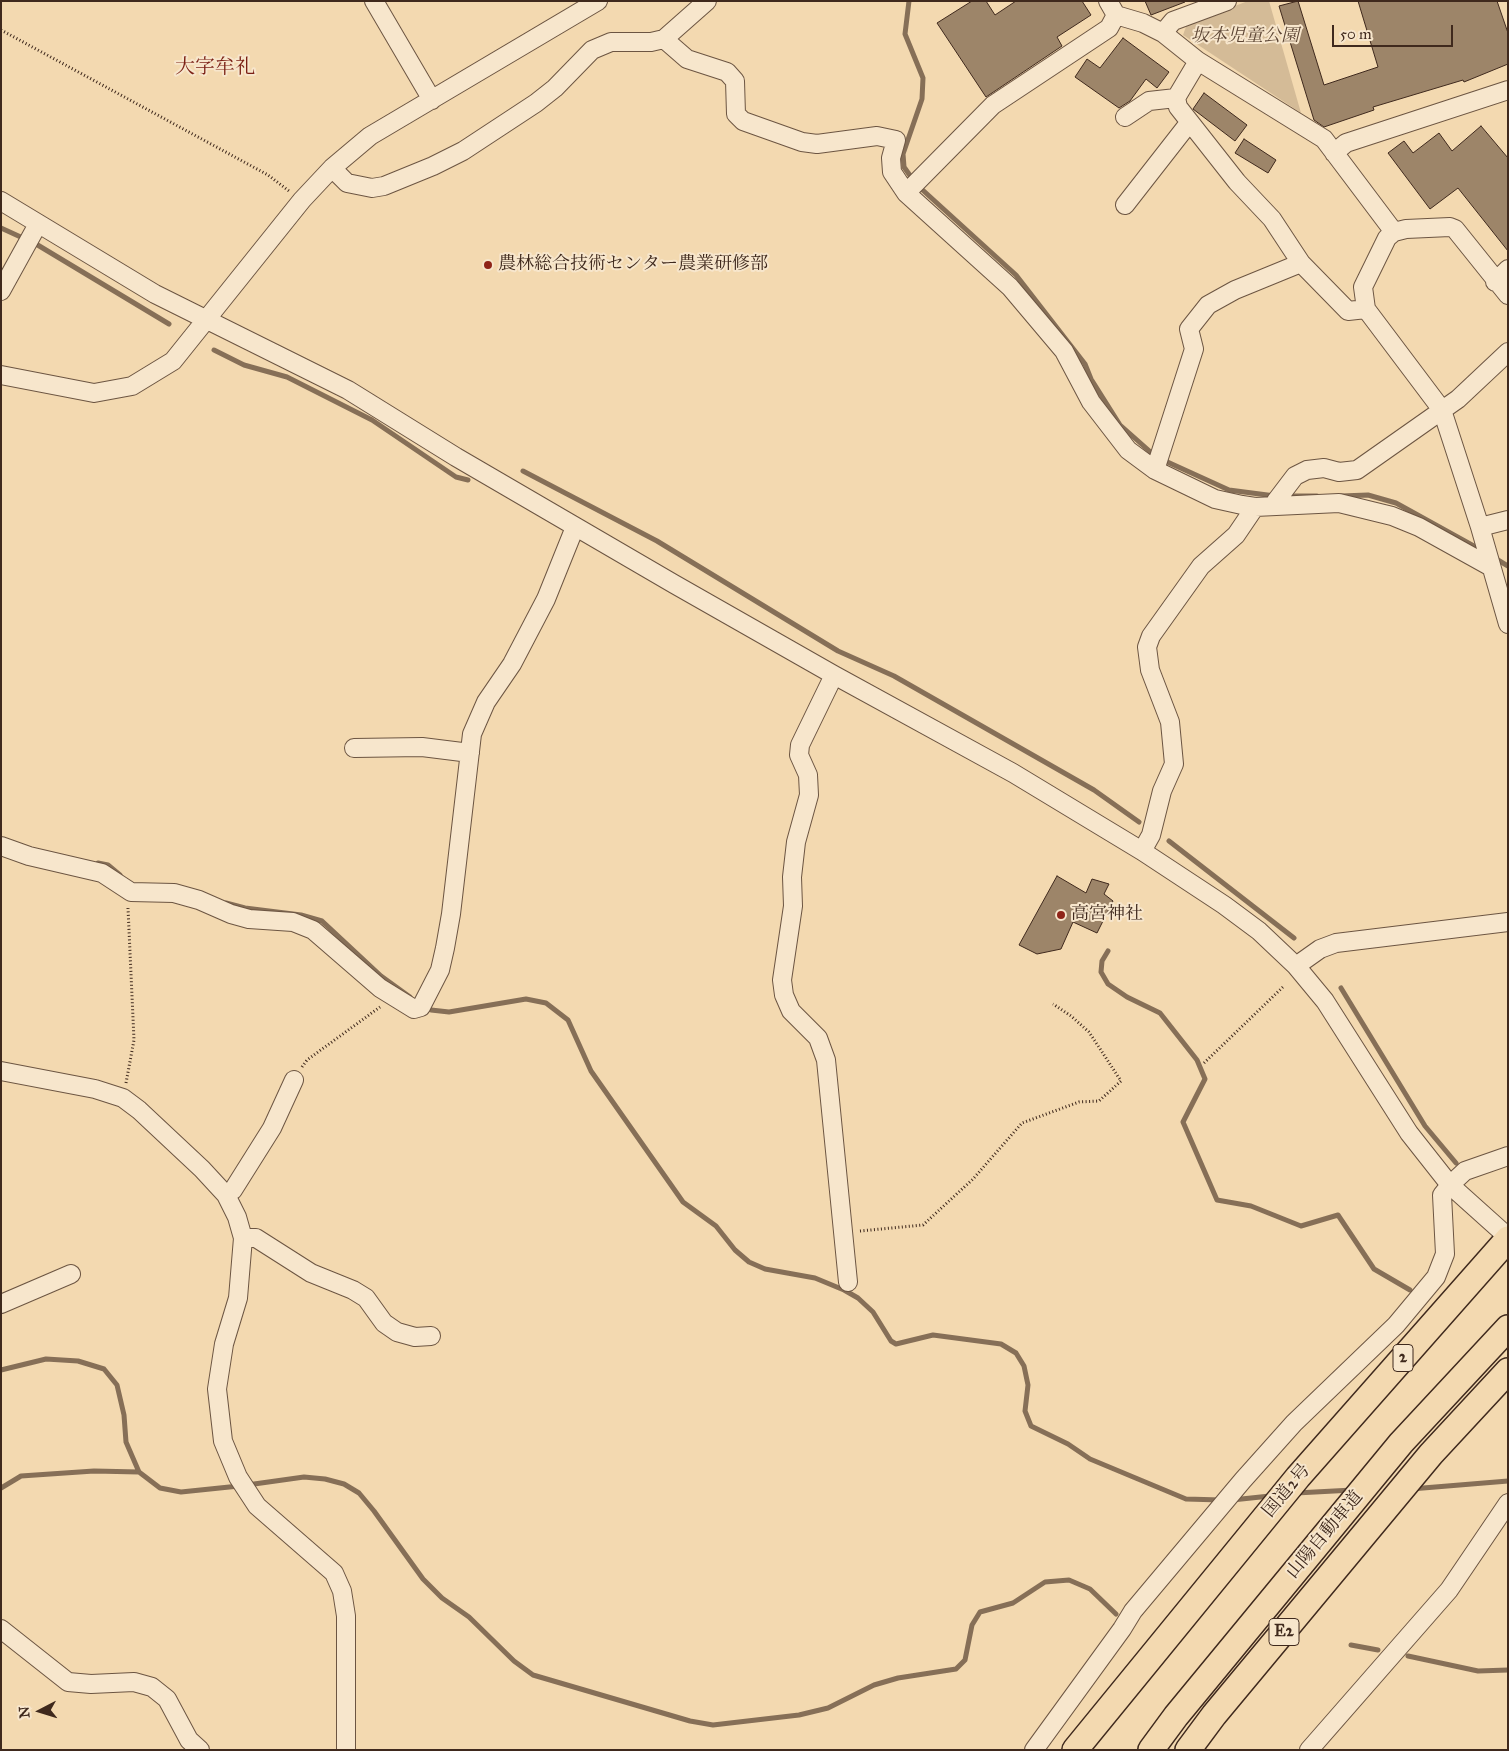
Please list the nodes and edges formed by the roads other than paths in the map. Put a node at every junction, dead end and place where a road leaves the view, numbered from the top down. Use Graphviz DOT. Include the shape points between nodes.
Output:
graph roads {
  1 [pos="374,1"];
  2 [pos="598,1"];
  3 [pos="707,1"];
  4 [pos="1215,3"];
  5 [pos="1112,8"];
  6 [pos="1163,33"];
  7 [pos="664,39"];
  8 [pos="1198,61"];
  9 [pos="1508,90"];
  10 [pos="1176,98"];
  11 [pos="432,100"];
  12 [pos="1125,117"];
  13 [pos="1189,123"];
  14 [pos="1334,153"];
  15 [pos="332,168"];
  16 [pos="906,193"];
  17 [pos="1,201"];
  18 [pos="1125,205"];
  19 [pos="38,224"];
  20 [pos="1394,232"];
  21 [pos="1301,263"];
  22 [pos="1508,269"];
  23 [pos="1495,282"];
  24 [pos="1,291"];
  25 [pos="1508,295"];
  26 [pos="1366,309"];
  27 [pos="206,322"];
  28 [pos="1508,352"];
  29 [pos="1,375"];
  30 [pos="1442,410"];
  31 [pos="1155,470"];
  32 [pos="1276,506"];
  33 [pos="1255,507"];
  34 [pos="1508,520"];
  35 [pos="575,527"];
  36 [pos="1480,527"];
  37 [pos="1491,567"];
  38 [pos="1508,624"];
  39 [pos="834,675"];
  40 [pos="354,748"];
  41 [pos="470,753"];
  42 [pos="1,846"];
  43 [pos="1142,851"];
  44 [pos="1508,922"];
  45 [pos="1296,966"];
  46 [pos="1,1071"];
  47 [pos="294,1080"];
  48 [pos="1508,1156"];
  49 [pos="1450,1184"];
  50 [pos="226,1195"];
  51 [pos="243,1238"];
  52 [pos="1508,1238"];
  53 [pos="71,1274"];
  54 [pos="848,1282"];
  55 [pos="1,1304"];
  56 [pos="1508,1328"];
  57 [pos="431,1336"];
  58 [pos="1508,1371"];
  59 [pos="1508,1503"];
  60 [pos="1,1629"];
  61 [pos="200,1750"];
  62 [pos="346,1750"];
  63 [pos="1034,1750"];
  64 [pos="1075,1750"];
  65 [pos="1151,1750"];
  66 [pos="1188,1750"];
  67 [pos="1309,1750"];
  1 -- 11 [label="street"];
  2 -- 11 [label="street"];
  3 -- 7 [label="street"];
  4 -- 6 [label="street" via="1173,21"];
  5 -- 6 [label="street"];
  5 -- 16 [label="street" via="1109,28 993,105"];
  6 -- 8 [label="street"];
  7 -- 15 [label="street" via="611,42 592,50 549,93 463,151 384,186 372,188 347,183"];
  7 -- 16 [label="street" via="687,59 727,72 735,82 736,114 743,121 816,144 877,136 896,140 891,158 892,172"];
  8 -- 10 [label="street"];
  8 -- 14 [label="street" via="1324,140"];
  9 -- 14 [label="street" via="1346,143"];
  10 -- 12 [label="street" via="1149,101"];
  10 -- 13 [label="street"];
  11 -- 15 [label="street" via="370,136"];
  13 -- 18 [label="street"];
  13 -- 21 [label="street" via="1272,219"];
  14 -- 20 [label="street"];
  15 -- 27 [label="street" via="302,200"];
  16 -- 31 [label="street" via="1010,287 1064,351 1091,402 1128,450"];
  17 -- 19 [label="street"];
  19 -- 24 [label="street"];
  19 -- 27 [label="street"];
  20 -- 23 [label="street" via="1450,227"];
  20 -- 26 [label="street" via="1387,238 1363,287"];
  21 -- 26 [label="street" via="1348,311"];
  21 -- 31 [label="street" via="1235,290 1208,305 1189,328 1194,349"];
  22 -- 23 [label="street"];
  23 -- 25 [label="street"];
  26 -- 30 [label="street"];
  27 -- 29 [label="street" via="173,361 132,386 94,392"];
  27 -- 35 [label="street" via="348,390"];
  28 -- 30 [label="street"];
  30 -- 32 [label="street" via="1357,470 1339,472 1324,468 1307,470 1295,476 1276,501"];
  30 -- 36 [label="street"];
  31 -- 33 [label="street" via="1215,498"];
  32 -- 33 [label="street"];
  32 -- 37 [label="street" via="1339,503 1392,516 1419,527"];
  33 -- 43 [label="street" via="1236,535 1201,566 1151,636 1147,647 1150,670 1170,722 1174,764"];
  34 -- 36 [label="street"];
  35 -- 39 [label="street"];
  35 -- 41 [label="street" via="546,599 512,664 478,718"];
  36 -- 37 [label="street"];
  37 -- 38 [label="street"];
  39 -- 43 [label="street" via="1013,773"];
  39 -- 54 [label="street" via="799,750 798,756 808,775 809,795 796,842 793,906 782,980 790,1011 818,1038 826,1060"];
  40 -- 41 [label="street" via="422,746"];
  41 -- 42 [label="street" via="451,914 440,970 421,1006 414,1009 393,998 313,930 293,922 249,919 174,893 131,892 102,873"];
  43 -- 45 [label="street" via="1259,931"];
  44 -- 45 [label="street" via="1336,943 1320,949"];
  45 -- 49 [label="street" via="1324,1001 1409,1133"];
  46 -- 50 [label="street" via="95,1089 123,1098 196,1163"];
  47 -- 50 [label="street" via="272,1128 233,1190"];
  48 -- 49 [label="street" via="1466,1171"];
  49 -- 52 [label="street"];
  49 -- 63 [label="street" via="1442,1195 1445,1254 1436,1277 1396,1325 1294,1423 1243,1480 1133,1610 1122,1630"];
  50 -- 51 [label="street"];
  51 -- 57 [label="street" via="256,1238 311,1273 353,1290 366,1298 384,1324 397,1332 415,1337"];
  51 -- 62 [label="street" via="238,1298 224,1344 217,1389 223,1441 238,1477 257,1506 334,1572 342,1591 346,1616"];
  52 -- 64 [label="highway, 国道2号 / 2" via="1298,1477"];
  53 -- 55 [label="street"];
  56 -- 65 [label="highway, 山陽自動車道 / E2" via="1401,1443"];
  58 -- 66 [label="highway, 山陽自動車道 / E2" via="1431,1454"];
  59 -- 67 [label="street" via="1449,1590"];
  60 -- 61 [label="street" via="68,1682 134,1682 152,1687 167,1699 189,1740"];
}
